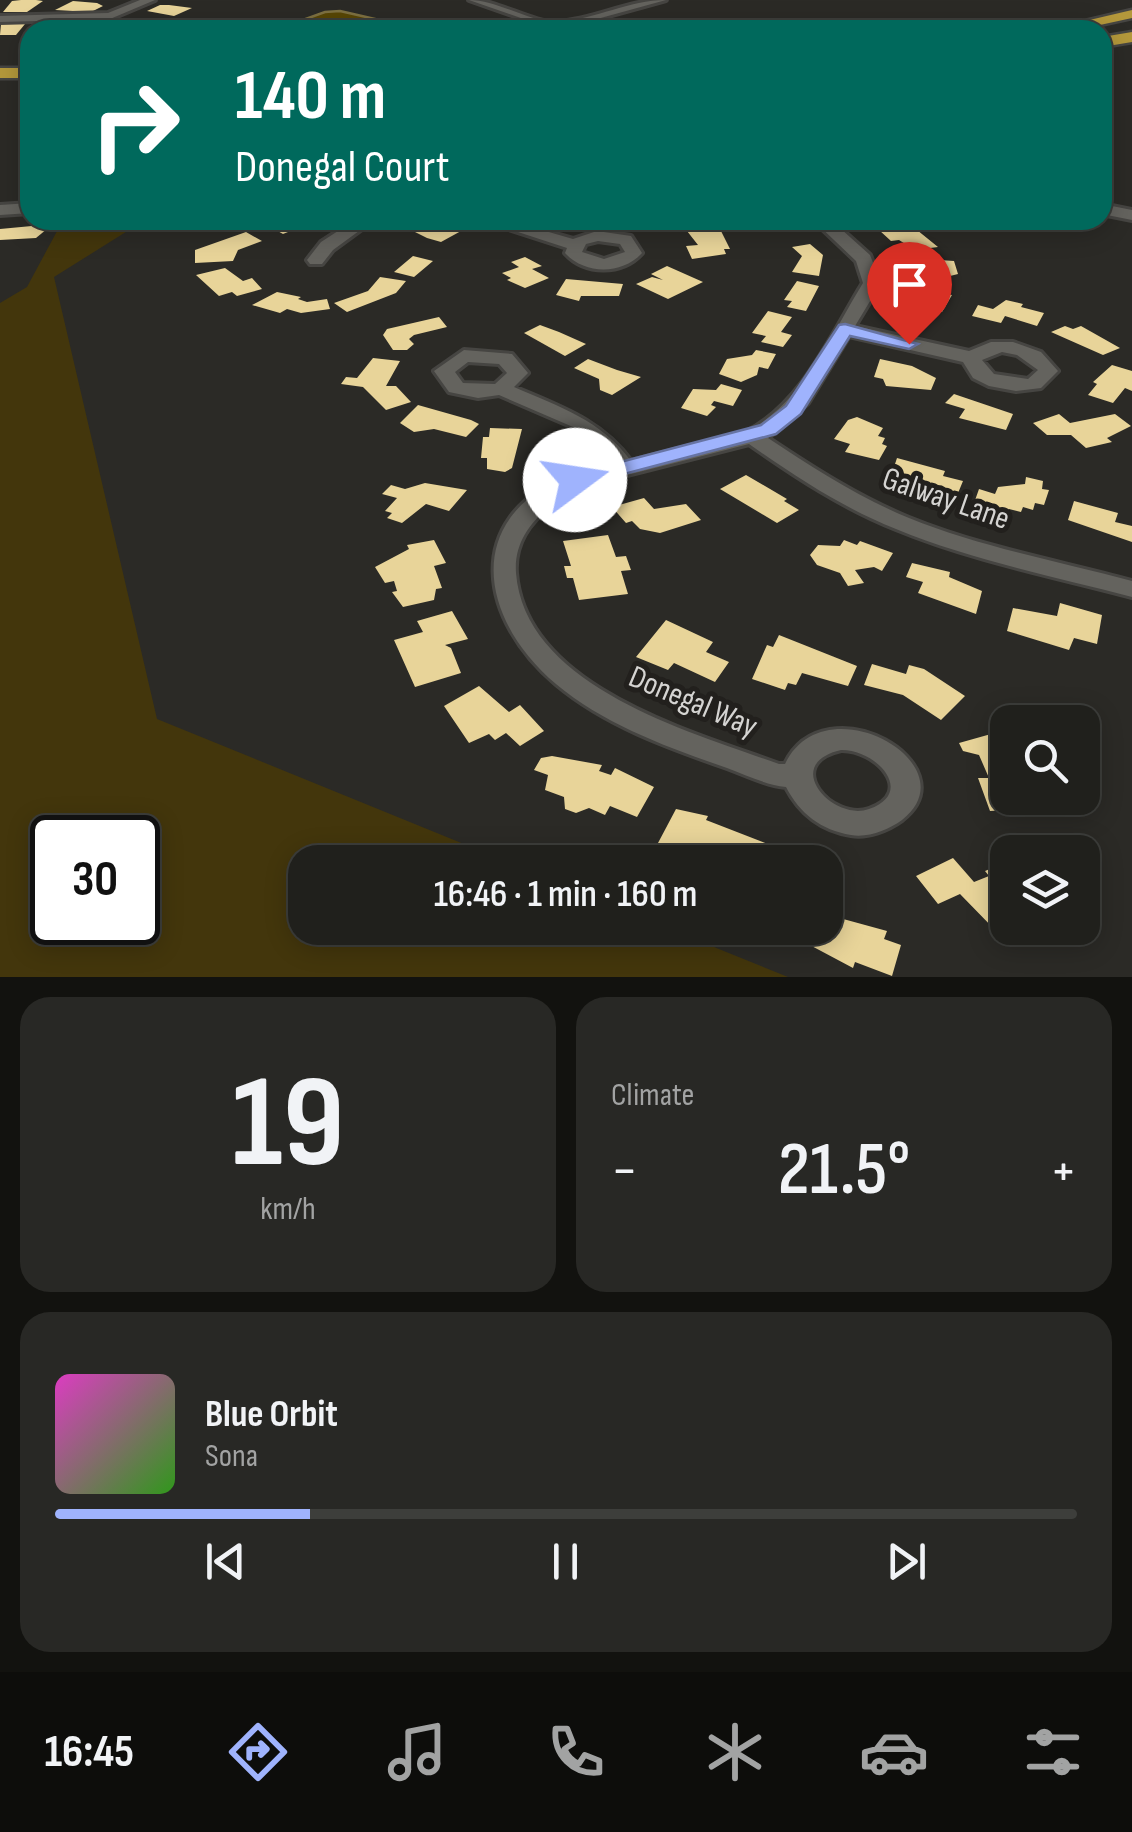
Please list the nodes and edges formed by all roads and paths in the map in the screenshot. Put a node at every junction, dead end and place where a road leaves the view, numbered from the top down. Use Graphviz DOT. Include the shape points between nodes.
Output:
graph roads {
  1 [pos="150,0"];
  2 [pos="474,0"];
  3 [pos="661,0"];
  4 [pos="1132,14"];
  5 [pos="0,18"];
  6 [pos="537,20"];
  7 [pos="590,20"];
  8 [pos="1103,20"];
  9 [pos="351,230"];
  10 [pos="525,230"];
  11 [pos="832,230"];
  12 [pos="575,244"];
  13 [pos="316,260"];
  14 [pos="845,329"];
  15 [pos="972,358"];
  16 [pos="501,388"];
  17 [pos="753,437"];
  18 [pos="625,468"];
  19 [pos="1132,589"];
  20 [pos="798,777"];
  1 -- 5 [label="street" via="110,16"];
  2 -- 6 [label="street"];
  3 -- 7 [label="street"];
  4 -- 8 [label="highway"];
  9 -- 13 [label="street"];
  10 -- 12 [label="street"];
  11 -- 14 [label="street, Donegal Way" via="864,258 872,278"];
  14 -- 15 [label="street"];
  14 -- 17 [label="street, Donegal Way" via="794,410"];
  16 -- 18 [label="street" via="580,423"];
  17 -- 18 [label="street, Donegal Way"];
  17 -- 19 [label="street, Galway Lane" via="874,512"];
  18 -- 20 [label="street, Donegal Way" via="552,490 512,526 502,573 527,632 572,682 641,725"];
}
